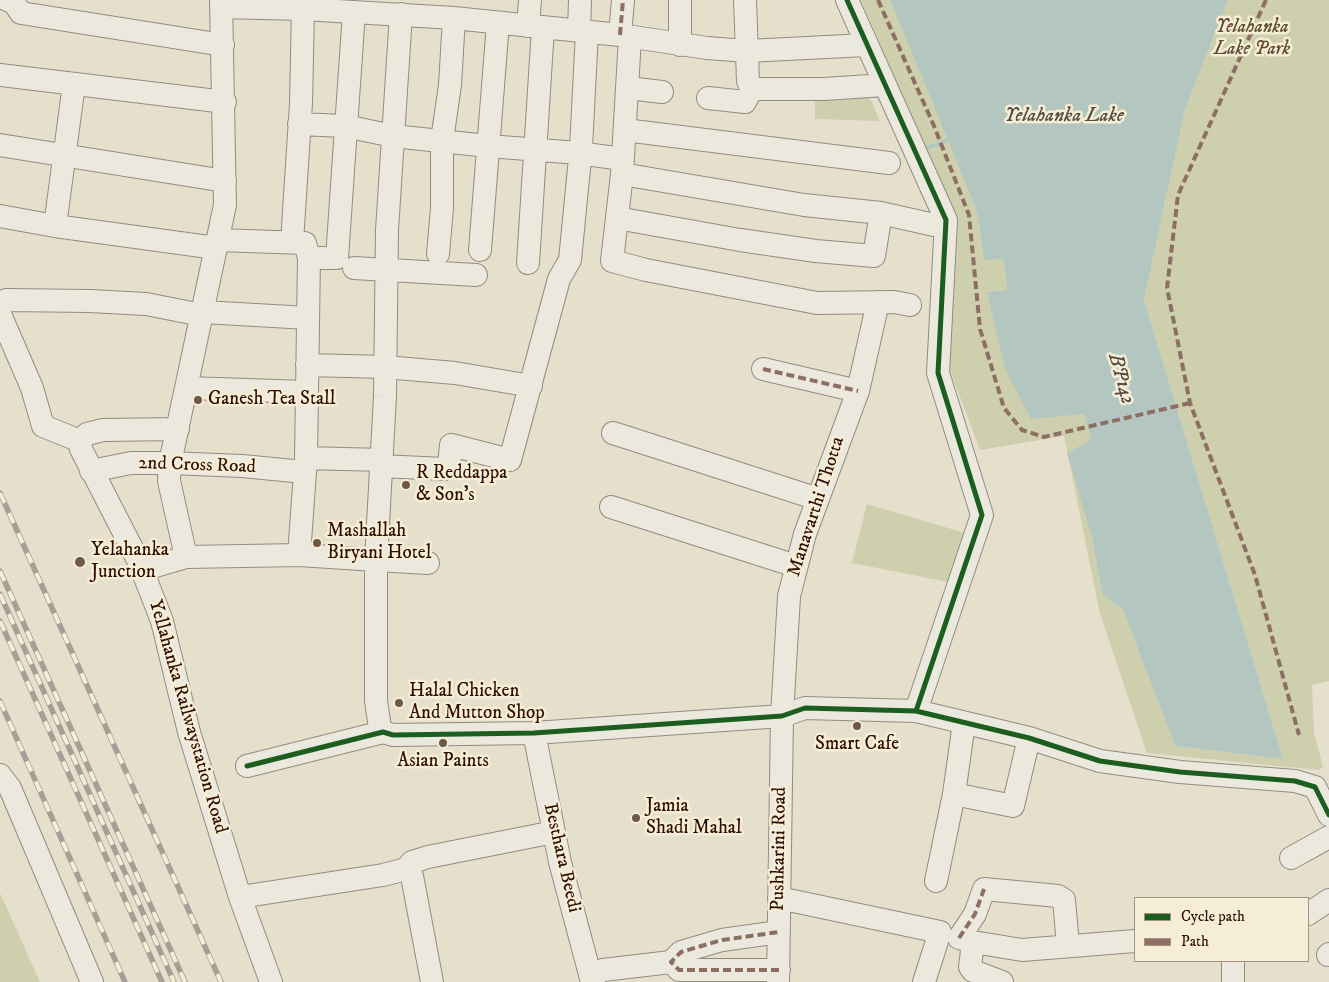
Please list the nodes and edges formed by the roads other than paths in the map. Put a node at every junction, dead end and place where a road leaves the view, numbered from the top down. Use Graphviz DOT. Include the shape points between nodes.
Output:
graph roads {
  1 [pos="7,0"];
  2 [pos="530,0"];
  3 [pos="580,0"];
  4 [pos="623,0"];
  5 [pos="680,0"];
  6 [pos="745,0"];
  7 [pos="847,0"];
  8 [pos="221,4"];
  9 [pos="303,8"];
  10 [pos="395,9"];
  11 [pos="354,12"];
  12 [pos="460,13"];
  13 [pos="498,23"];
  14 [pos="536,27"];
  15 [pos="583,32"];
  16 [pos="625,36"];
  17 [pos="223,45"];
  18 [pos="680,45"];
  19 [pos="866,45"];
  20 [pos="747,51"];
  21 [pos="0,75"];
  22 [pos="74,84"];
  23 [pos="885,85"];
  24 [pos="628,88"];
  25 [pos="752,89"];
  26 [pos="662,92"];
  27 [pos="708,98"];
  28 [pos="225,102"];
  29 [pos="300,124"];
  30 [pos="345,126"];
  31 [pos="625,130"];
  32 [pos="394,136"];
  33 [pos="442,140"];
  34 [pos="0,145"];
  35 [pos="488,146"];
  36 [pos="534,150"];
  37 [pos="579,153"];
  38 [pos="64,155"];
  39 [pos="889,164"];
  40 [pos="622,166"];
  41 [pos="225,181"];
  42 [pos="881,213"];
  43 [pos="0,216"];
  44 [pos="617,218"];
  45 [pos="934,225"];
  46 [pos="55,226"];
  47 [pos="292,242"];
  48 [pos="217,244"];
  49 [pos="480,250"];
  50 [pos="438,254"];
  51 [pos="309,258"];
  52 [pos="528,263"];
  53 [pos="354,268"];
  54 [pos="387,269"];
  55 [pos="476,274"];
  56 [pos="878,302"];
  57 [pos="910,305"];
  58 [pos="3,307"];
  59 [pos="203,314"];
  60 [pos="308,318"];
  61 [pos="307,364"];
  62 [pos="385,367"];
  63 [pos="763,369"];
  64 [pos="530,386"];
  65 [pos="187,388"];
  66 [pos="858,391"];
  67 [pos="306,392"];
  68 [pos="178,429"];
  69 [pos="613,433"];
  70 [pos="80,441"];
  71 [pos="170,463"];
  72 [pos="381,463"];
  73 [pos="305,465"];
  74 [pos="91,471"];
  75 [pos="818,499"];
  76 [pos="611,507"];
  77 [pos="299,555"];
  78 [pos="186,557"];
  79 [pos="376,560"];
  80 [pos="428,563"];
  81 [pos="796,566"];
  82 [pos="142,570"];
  83 [pos="916,711"];
  84 [pos="782,716"];
  85 [pos="964,723"];
  86 [pos="383,732"];
  87 [pos="534,733"];
  88 [pos="1029,738"];
  89 [pos="248,766"];
  90 [pos="5,782"];
  91 [pos="954,794"];
  92 [pos="1329,815"];
  93 [pos="554,832"];
  94 [pos="1329,837"];
  95 [pos="1291,858"];
  96 [pos="406,869"];
  97 [pos="936,881"];
  98 [pos="240,896"];
  99 [pos="779,898"];
  100 [pos="1329,900"];
  101 [pos="1309,913"];
  102 [pos="779,932"];
  103 [pos="958,937"];
  104 [pos="1134,941"];
  105 [pos="1068,945"];
  106 [pos="671,962"];
  107 [pos="1233,962"];
  108 [pos="779,976"];
  109 [pos="592,979"];
  110 [pos="92,982"];
  111 [pos="272,982"];
  112 [pos="432,982"];
  113 [pos="924,982"];
  114 [pos="1002,982"];
  115 [pos="1233,982"];
  1 -- 17 [label="street" via="14,3 21,13"];
  2 -- 14 [label="street"];
  3 -- 15 [label="street"];
  4 -- 16 [label="street"];
  5 -- 18 [label="street"];
  6 -- 20 [label="street"];
  7 -- 19 [label="street"];
  8 -- 9 [label="street"];
  8 -- 17 [label="street"];
  9 -- 11 [label="street"];
  9 -- 29 [label="street"];
  10 -- 11 [label="street"];
  10 -- 12 [label="street"];
  10 -- 32 [label="street"];
  11 -- 30 [label="street"];
  12 -- 13 [label="street"];
  12 -- 33 [label="street"];
  13 -- 14 [label="street"];
  13 -- 35 [label="street"];
  14 -- 15 [label="street"];
  14 -- 36 [label="street"];
  15 -- 16 [label="street"];
  15 -- 37 [label="street"];
  16 -- 18 [label="street"];
  16 -- 24 [label="street"];
  17 -- 28 [label="street"];
  18 -- 20 [label="street"];
  19 -- 20 [label="street"];
  19 -- 23 [label="street"];
  20 -- 25 [label="street" via="748,81"];
  21 -- 22 [label="street"];
  22 -- 28 [label="street"];
  22 -- 38 [label="street"];
  23 -- 25 [label="street"];
  23 -- 83 [label="street" via="946,220 938,373 982,516"];
  24 -- 26 [label="street"];
  24 -- 31 [label="street"];
  25 -- 27 [label="street" via="745,102"];
  28 -- 41 [label="street"];
  29 -- 30 [label="street"];
  29 -- 47 [label="street"];
  30 -- 32 [label="street"];
  30 -- 51 [label="street" via="337,258"];
  31 -- 39 [label="street"];
  31 -- 40 [label="street"];
  32 -- 33 [label="street"];
  32 -- 54 [label="street"];
  33 -- 35 [label="street"];
  33 -- 50 [label="street"];
  34 -- 38 [label="street"];
  35 -- 36 [label="street"];
  35 -- 49 [label="street"];
  36 -- 37 [label="street"];
  36 -- 52 [label="street"];
  37 -- 40 [label="street"];
  37 -- 64 [label="street" via="570,260 560,280"];
  38 -- 41 [label="street"];
  38 -- 46 [label="street"];
  40 -- 42 [label="street" via="804,205"];
  40 -- 44 [label="street"];
  41 -- 48 [label="street" via="225,205"];
  42 -- 44 [label="street" via="874,256 740,240"];
  42 -- 45 [label="street"];
  43 -- 46 [label="street"];
  44 -- 56 [label="street" via="612,261 817,303"];
  46 -- 48 [label="street"];
  47 -- 48 [label="street"];
  47 -- 51 [label="street" via="304,243"];
  48 -- 59 [label="street"];
  51 -- 60 [label="street"];
  53 -- 54 [label="street"];
  54 -- 55 [label="street"];
  54 -- 62 [label="street"];
  56 -- 57 [label="street"];
  56 -- 66 [label="street, Manavarthi Thotta"];
  58 -- 59 [label="street" via="90,301 146,304"];
  58 -- 70 [label="street" via="43,426"];
  59 -- 60 [label="street"];
  59 -- 65 [label="street"];
  60 -- 61 [label="street"];
  61 -- 62 [label="street"];
  61 -- 67 [label="street"];
  62 -- 64 [label="street" via="455,373"];
  62 -- 72 [label="street"];
  63 -- 66 [label="street"];
  64 -- 72 [label="street, 2nd Cross Road" via="510,460 451,445 449,465 445,469"];
  65 -- 67 [label="street"];
  65 -- 68 [label="street"];
  66 -- 75 [label="street, Manavarthi Thotta"];
  67 -- 73 [label="street"];
  68 -- 70 [label="street" via="103,430 87,434"];
  68 -- 71 [label="street"];
  69 -- 75 [label="street"];
  70 -- 74 [label="street, Yellahanka Railwaystation Road"];
  71 -- 73 [label="street, 2nd Cross Road"];
  71 -- 74 [label="street, 2nd Cross Road" via="131,463"];
  71 -- 78 [label="street" via="169,481"];
  72 -- 73 [label="street, 2nd Cross Road"];
  72 -- 79 [label="street"];
  73 -- 77 [label="street"];
  74 -- 82 [label="street, Yellahanka Railwaystation Road"];
  75 -- 81 [label="street, Manavarthi Thotta"];
  76 -- 81 [label="street"];
  77 -- 78 [label="street"];
  77 -- 79 [label="street"];
  78 -- 82 [label="street"];
  79 -- 80 [label="street"];
  79 -- 86 [label="street" via="376,701"];
  81 -- 84 [label="street, Manavarthi Thotta" via="789,596"];
  82 -- 98 [label="street, Yellahanka Railwaystation Road" via="162,621 189,732"];
  83 -- 84 [label="street" via="805,708"];
  83 -- 85 [label="street"];
  84 -- 87 [label="street"];
  84 -- 99 [label="street, Pushkarini Road"];
  85 -- 88 [label="street"];
  85 -- 91 [label="street"];
  86 -- 87 [label="street" via="392,735"];
  86 -- 89 [label="street"];
  87 -- 93 [label="street, Besthara Beedi"];
  88 -- 91 [label="street" via="1013,806"];
  88 -- 92 [label="street" via="1100,761 1180,772 1295,781 1315,788"];
  90 -- 110 [label="street"];
  91 -- 97 [label="street"];
  93 -- 96 [label="street" via="428,857 412,862"];
  93 -- 109 [label="street, Besthara Beedi" via="584,960"];
  94 -- 95 [label="street"];
  96 -- 98 [label="street"];
  96 -- 112 [label="street" via="412,876"];
  98 -- 111 [label="street, Yellahanka Railwaystation Road"];
  99 -- 102 [label="street, Pushkarini Road"];
  99 -- 103 [label="street"];
  100 -- 101 [label="street"];
  102 -- 106 [label="street" via="722,940 681,952"];
  102 -- 108 [label="street, Pushkarini Road"];
  103 -- 105 [label="street" via="1022,950"];
  103 -- 105 [label="street" via="975,914 984,889 1058,896 1064,900"];
  103 -- 113 [label="street"];
  103 -- 114 [label="street" via="970,967"];
  104 -- 105 [label="street"];
  106 -- 108 [label="street" via="679,970"];
  106 -- 109 [label="street" via="603,970"];
  107 -- 115 [label="street"];
}
